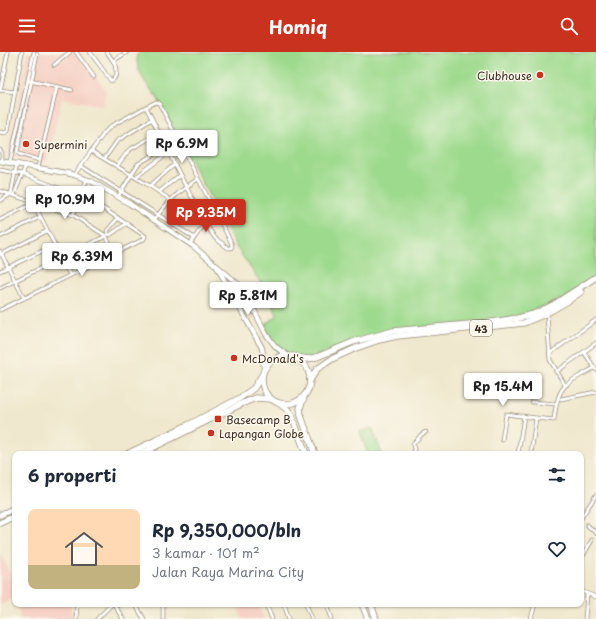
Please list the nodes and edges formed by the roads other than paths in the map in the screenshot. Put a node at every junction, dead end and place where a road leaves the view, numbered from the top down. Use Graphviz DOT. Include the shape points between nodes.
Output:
graph roads {
  1 [pos="8,52"];
  2 [pos="22,52"];
  3 [pos="70,52"];
  4 [pos="76,52"];
  5 [pos="90,52"];
  6 [pos="107,52"];
  7 [pos="126,52"];
  8 [pos="37,53"];
  9 [pos="113,61"];
  10 [pos="54,65"];
  11 [pos="94,77"];
  12 [pos="30,81"];
  13 [pos="56,87"];
  14 [pos="0,90"];
  15 [pos="72,90"];
  16 [pos="15,92"];
  17 [pos="146,107"];
  18 [pos="152,119"];
  19 [pos="0,132"];
  20 [pos="159,133"];
  21 [pos="166,147"];
  22 [pos="0,150"];
  23 [pos="91,151"];
  24 [pos="169,152"];
  25 [pos="104,158"];
  26 [pos="39,160"];
  27 [pos="1,161"];
  28 [pos="10,162"];
  29 [pos="16,163"];
  30 [pos="175,164"];
  31 [pos="26,165"];
  32 [pos="81,166"];
  33 [pos="117,166"];
  34 [pos="38,167"];
  35 [pos="0,170"];
  36 [pos="15,172"];
  37 [pos="22,174"];
  38 [pos="74,175"];
  39 [pos="132,175"];
  40 [pos="180,175"];
  41 [pos="136,177"];
  42 [pos="87,179"];
  43 [pos="198,179"];
  44 [pos="150,186"];
  45 [pos="186,187"];
  46 [pos="0,191"];
  47 [pos="122,191"];
  48 [pos="159,192"];
  49 [pos="13,195"];
  50 [pos="80,196"];
  51 [pos="118,197"];
  52 [pos="170,199"];
  53 [pos="0,201"];
  54 [pos="35,203"];
  55 [pos="158,214"];
  56 [pos="73,215"];
  57 [pos="40,217"];
  58 [pos="118,218"];
  59 [pos="218,218"];
  60 [pos="0,220"];
  61 [pos="154,220"];
  62 [pos="206,223"];
  63 [pos="127,224"];
  64 [pos="47,231"];
  65 [pos="0,236"];
  66 [pos="106,236"];
  67 [pos="193,237"];
  68 [pos="190,244"];
  69 [pos="55,245"];
  70 [pos="1,253"];
  71 [pos="114,253"];
  72 [pos="61,258"];
  73 [pos="215,264"];
  74 [pos="8,267"];
  75 [pos="0,271"];
  76 [pos="70,275"];
  77 [pos="596,277"];
  78 [pos="15,280"];
  79 [pos="596,282"];
  80 [pos="0,288"];
  81 [pos="24,298"];
  82 [pos="0,310"];
  83 [pos="547,313"];
  84 [pos="596,320"];
  85 [pos="596,343"];
  86 [pos="584,352"];
  87 [pos="549,354"];
  88 [pos="290,356"];
  89 [pos="596,362"];
  90 [pos="594,367"];
  91 [pos="263,372"];
  92 [pos="556,372"];
  93 [pos="310,380"];
  94 [pos="565,385"];
  95 [pos="596,392"];
  96 [pos="305,395"];
  97 [pos="272,399"];
  98 [pos="561,399"];
  99 [pos="532,402"];
  100 [pos="279,403"];
  101 [pos="556,404"];
  102 [pos="524,416"];
  103 [pos="536,418"];
  104 [pos="426,432"];
  105 [pos="502,440"];
  106 [pos="133,451"];
  107 [pos="146,451"];
  108 [pos="305,451"];
  109 [pos="314,451"];
  110 [pos="414,451"];
  111 [pos="518,451"];
  112 [pos="531,451"];
  113 [pos="596,495"];
  114 [pos="12,509"];
  115 [pos="584,513"];
  116 [pos="0,515"];
  117 [pos="12,517"];
  118 [pos="0,523"];
  119 [pos="587,525"];
  120 [pos="596,531"];
  121 [pos="592,540"];
  122 [pos="584,554"];
  123 [pos="584,592"];
  124 [pos="587,594"];
  125 [pos="596,597"];
  126 [pos="77,607"];
  127 [pos="110,607"];
  128 [pos="115,607"];
  129 [pos="137,607"];
  130 [pos="163,607"];
  131 [pos="267,607"];
  132 [pos="285,607"];
  133 [pos="307,607"];
  134 [pos="328,607"];
  135 [pos="363,607"];
  136 [pos="372,607"];
  137 [pos="534,607"];
  138 [pos="121,618"];
  139 [pos="76,619"];
  140 [pos="97,619"];
  141 [pos="144,619"];
  142 [pos="163,619"];
  143 [pos="272,619"];
  144 [pos="289,619"];
  145 [pos="312,619"];
  146 [pos="332,619"];
  147 [pos="368,619"];
  148 [pos="376,619"];
  149 [pos="531,619"];
  150 [pos="585,619"];
  1 -- 14 [label="street"];
  2 -- 16 [label="street"];
  3 -- 10 [label="street"];
  4 -- 11 [label="street"];
  5 -- 9 [label="street" via="111,81 116,72"];
  6 -- 9 [label="street"];
  7 -- 9 [label="street"];
  8 -- 12 [label="street"];
  8 -- 12 [label="street" via="33,56"];
  12 -- 13 [label="street"];
  12 -- 26 [label="street" via="17,152"];
  12 -- 28 [label="street"];
  13 -- 15 [label="street"];
  13 -- 26 [label="street"];
  14 -- 16 [label="street"];
  16 -- 19 [label="street" via="8,131"];
  17 -- 18 [label="street"];
  17 -- 23 [label="street" via="111,126"];
  17 -- 43 [label="street" via="159,103"];
  18 -- 20 [label="street"];
  18 -- 25 [label="street" via="117,141"];
  20 -- 21 [label="street"];
  20 -- 33 [label="street" via="129,150"];
  21 -- 24 [label="street"];
  21 -- 39 [label="street" via="138,164"];
  22 -- 27 [label="street"];
  23 -- 25 [label="street"];
  23 -- 32 [label="street"];
  24 -- 30 [label="street"];
  24 -- 41 [label="street"];
  25 -- 33 [label="street"];
  26 -- 34 [label="street"];
  27 -- 28 [label="main road"];
  28 -- 29 [label="main road"];
  29 -- 31 [label="main road"];
  29 -- 36 [label="street"];
  30 -- 40 [label="street"];
  30 -- 44 [label="street"];
  31 -- 34 [label="main road"];
  31 -- 37 [label="street"];
  32 -- 38 [label="street"];
  32 -- 47 [label="street"];
  33 -- 39 [label="street"];
  34 -- 38 [label="main road"];
  35 -- 36 [label="street"];
  36 -- 37 [label="street"];
  36 -- 49 [label="street"];
  37 -- 49 [label="street"];
  37 -- 50 [label="street"];
  38 -- 42 [label="main road"];
  39 -- 41 [label="street"];
  39 -- 47 [label="street"];
  40 -- 45 [label="street"];
  40 -- 48 [label="street"];
  41 -- 44 [label="street"];
  42 -- 50 [label="street"];
  42 -- 51 [label="main road"];
  43 -- 45 [label="street"];
  43 -- 59 [label="street"];
  44 -- 48 [label="street"];
  45 -- 52 [label="street"];
  45 -- 62 [label="street"];
  46 -- 49 [label="street"];
  47 -- 51 [label="street"];
  47 -- 55 [label="street"];
  48 -- 52 [label="street"];
  49 -- 53 [label="street"];
  49 -- 54 [label="street"];
  50 -- 56 [label="street"];
  50 -- 58 [label="street"];
  51 -- 61 [label="main road"];
  52 -- 55 [label="street"];
  52 -- 62 [label="street"];
  54 -- 56 [label="street"];
  54 -- 57 [label="street"];
  54 -- 60 [label="street"];
  55 -- 61 [label="street"];
  55 -- 67 [label="street"];
  56 -- 66 [label="street"];
  57 -- 64 [label="street"];
  57 -- 65 [label="street"];
  58 -- 63 [label="street"];
  58 -- 63 [label="street" via="107,231 108,234 113,234"];
  59 -- 62 [label="street"];
  59 -- 62 [label="street" via="232,242 230,249 215,238"];
  61 -- 68 [label="main road"];
  62 -- 67 [label="street"];
  63 -- 71 [label="street" via="145,237"];
  64 -- 69 [label="street"];
  64 -- 70 [label="street"];
  66 -- 71 [label="street"];
  66 -- 72 [label="street"];
  67 -- 68 [label="street"];
  68 -- 73 [label="main road"];
  69 -- 72 [label="street"];
  69 -- 74 [label="street"];
  70 -- 74 [label="street"];
  71 -- 76 [label="street"];
  72 -- 76 [label="street"];
  72 -- 78 [label="street"];
  73 -- 88 [label="main road" via="243,290 266,334 276,347"];
  73 -- 91 [label="main road" via="262,348"];
  74 -- 75 [label="street"];
  74 -- 78 [label="street"];
  76 -- 81 [label="street"];
  77 -- 88 [label="highway, 43" via="553,305 534,314 492,322 393,331 353,342 317,357"];
  78 -- 80 [label="street"];
  78 -- 81 [label="street"];
  79 -- 83 [label="highway, 43"];
  81 -- 82 [label="street"];
  83 -- 87 [label="street"];
  83 -- 93 [label="highway, 43" via="509,325 378,340 332,359 317,369"];
  84 -- 87 [label="street"];
  85 -- 86 [label="street"];
  86 -- 90 [label="street"];
  86 -- 92 [label="street"];
  87 -- 92 [label="street"];
  88 -- 91 [label="highway" via="277,357 270,361"];
  88 -- 93 [label="highway" via="305,365"];
  89 -- 90 [label="street"];
  90 -- 94 [label="street"];
  91 -- 97 [label="highway" via="261,382"];
  91 -- 106 [label="highway" via="254,388 240,398"];
  92 -- 94 [label="street"];
  93 -- 96 [label="highway"];
  94 -- 101 [label="street"];
  95 -- 98 [label="street"];
  96 -- 100 [label="highway" via="291,404"];
  96 -- 109 [label="highway" via="300,408 301,416"];
  97 -- 100 [label="highway"];
  97 -- 107 [label="highway" via="256,398 241,404"];
  99 -- 101 [label="street"];
  100 -- 108 [label="highway" via="292,416"];
  101 -- 103 [label="street" via="554,420"];
  102 -- 103 [label="street"];
  102 -- 105 [label="street" via="506,414"];
  102 -- 111 [label="street"];
  103 -- 112 [label="street"];
  104 -- 110 [label="street" via="413,444"];
  113 -- 115 [label="street"];
  114 -- 116 [label="highway"];
  117 -- 118 [label="highway"];
  119 -- 120 [label="street"];
  121 -- 122 [label="street"];
  123 -- 124 [label="street"];
  124 -- 125 [label="street"];
  124 -- 150 [label="street"];
  126 -- 139 [label="street"];
  127 -- 140 [label="street"];
  128 -- 138 [label="street"];
  129 -- 141 [label="street"];
  130 -- 142 [label="street"];
  131 -- 143 [label="street"];
  132 -- 144 [label="street"];
  133 -- 145 [label="street"];
  134 -- 146 [label="street"];
  135 -- 147 [label="highway"];
  136 -- 148 [label="highway"];
  137 -- 149 [label="street"];
}
